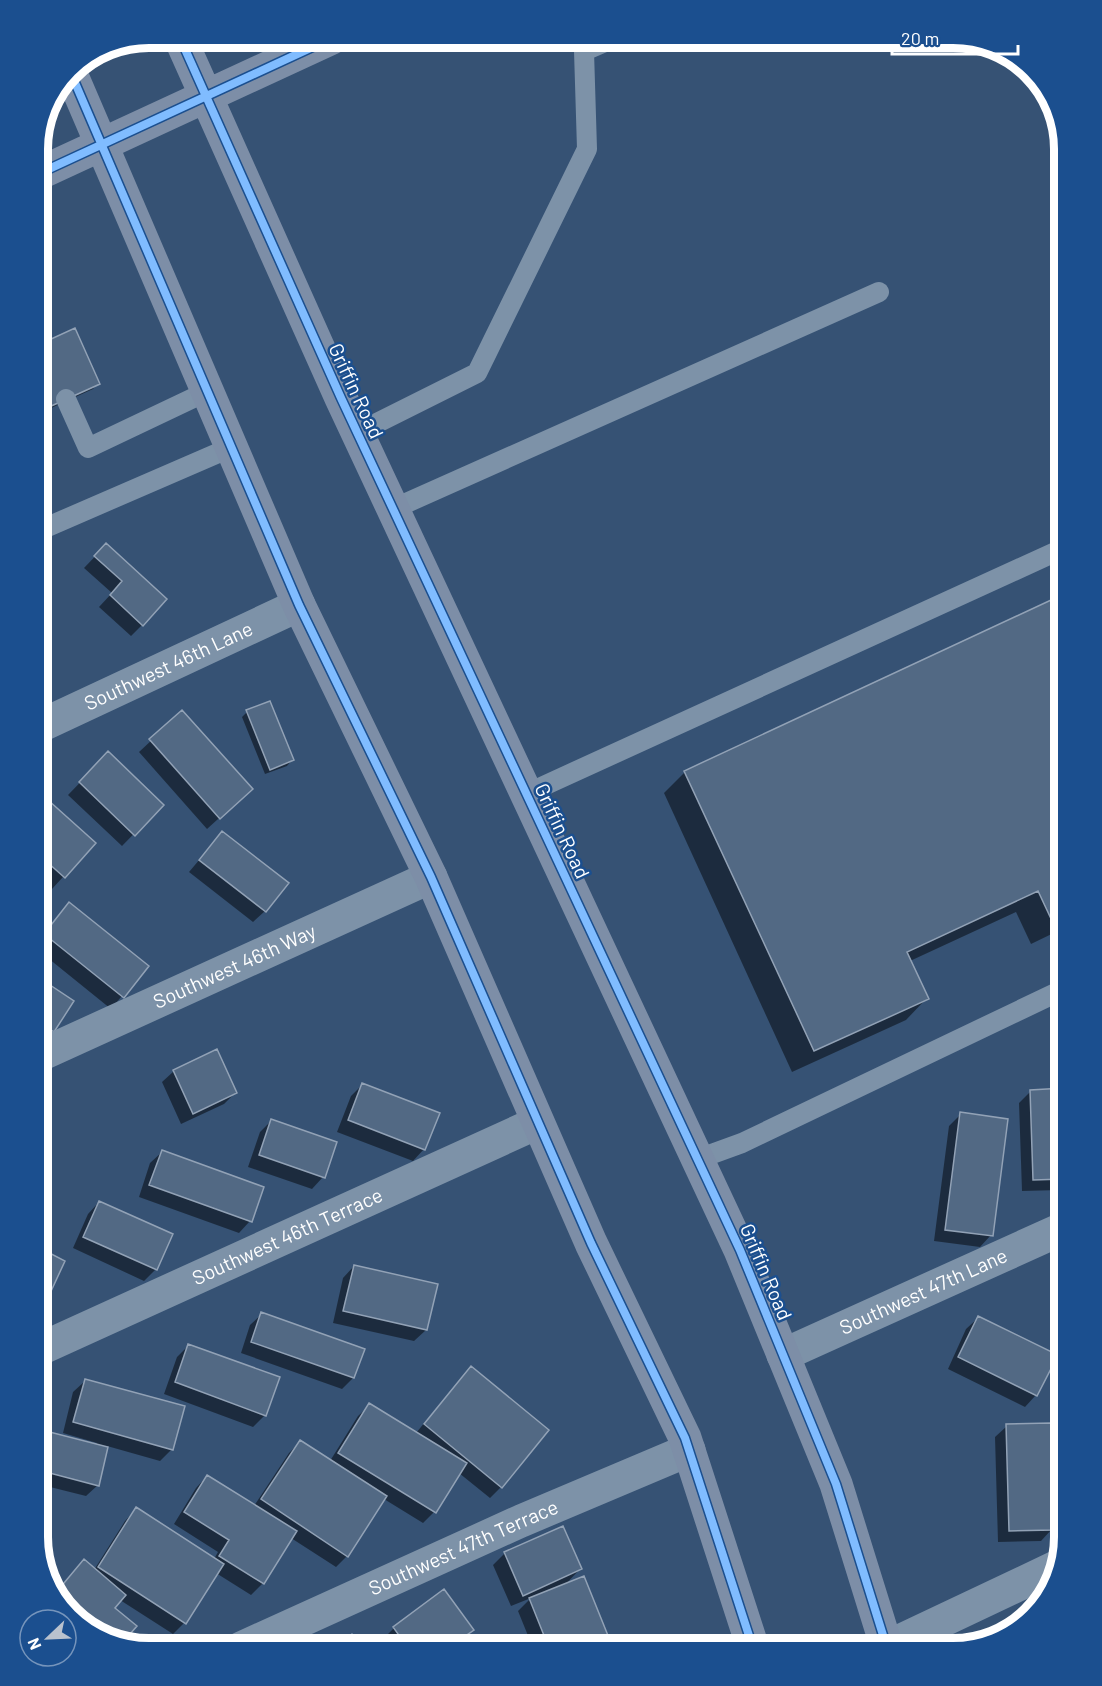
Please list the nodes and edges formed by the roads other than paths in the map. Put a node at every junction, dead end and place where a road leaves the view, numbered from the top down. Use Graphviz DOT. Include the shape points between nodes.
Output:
graph roads {
  1 [pos="184,48"];
  2 [pos="310,48"];
  3 [pos="581,48"];
  4 [pos="74,81"];
  5 [pos="206,96"];
  6 [pos="101,146"];
  7 [pos="48,170"];
  8 [pos="879,292"];
  9 [pos="208,391"];
  10 [pos="66,399"];
  11 [pos="357,433"];
  12 [pos="232,447"];
  13 [pos="393,509"];
  14 [pos="48,527"];
  15 [pos="1054,553"];
  16 [pos="299,605"];
  17 [pos="48,722"];
  18 [pos="526,794"];
  19 [pos="431,877"];
  20 [pos="1054,994"];
  21 [pos="48,1051"];
  22 [pos="537,1123"];
  23 [pos="698,1159"];
  24 [pos="1054,1233"];
  25 [pos="48,1345"];
  26 [pos="783,1356"];
  27 [pos="689,1450"];
  28 [pos="1048,1572"];
  29 [pos="263,1638"];
  30 [pos="750,1638"];
  31 [pos="884,1638"];
  32 [pos="908,1638"];
  1 -- 5 [label="main road, Griffin Road"];
  2 -- 5 [label="main road"];
  3 -- 11 [label="lane" via="587,149 477,373"];
  4 -- 6 [label="main road"];
  5 -- 6 [label="main road"];
  5 -- 11 [label="main road, Griffin Road"];
  6 -- 7 [label="main road"];
  6 -- 9 [label="main road"];
  8 -- 13 [label="lane"];
  9 -- 10 [label="lane" via="88,448"];
  9 -- 12 [label="main road"];
  11 -- 13 [label="main road, Griffin Road"];
  12 -- 14 [label="lane"];
  12 -- 16 [label="main road"];
  13 -- 18 [label="main road, Griffin Road"];
  15 -- 18 [label="lane"];
  16 -- 17 [label="street, Southwest 46th Lane"];
  16 -- 19 [label="main road"];
  18 -- 23 [label="main road, Griffin Road"];
  19 -- 21 [label="street, Southwest 46th Way"];
  19 -- 22 [label="main road"];
  20 -- 23 [label="lane" via="742,1143"];
  22 -- 25 [label="street, Southwest 46th Terrace"];
  22 -- 27 [label="main road"];
  23 -- 26 [label="main road, Griffin Road"];
  24 -- 26 [label="street, Southwest 47th Lane"];
  26 -- 31 [label="main road, Griffin Road" via="836,1484"];
  27 -- 29 [label="street, Southwest 47th Terrace"];
  27 -- 30 [label="main road"];
  28 -- 32 [label="street"];
}
